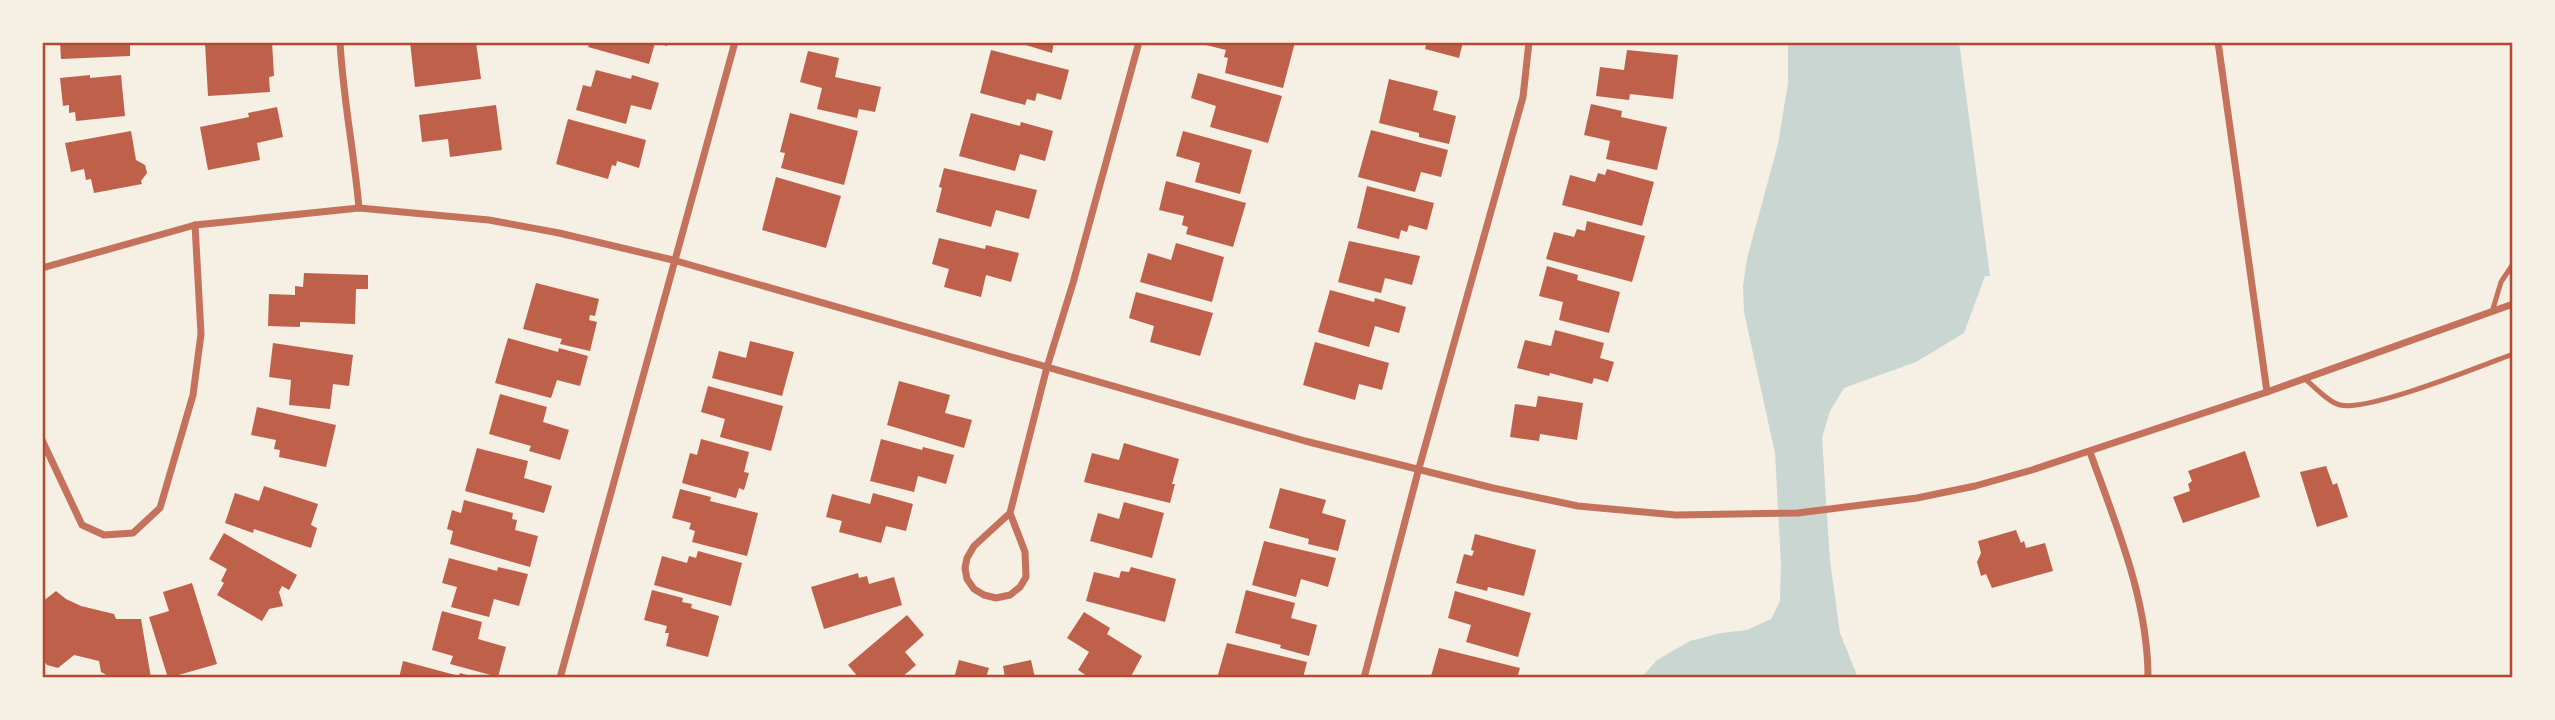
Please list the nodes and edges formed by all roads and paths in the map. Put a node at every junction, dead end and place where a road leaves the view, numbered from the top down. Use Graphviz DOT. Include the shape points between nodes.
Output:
graph roads {
  1 [pos="340,42"];
  2 [pos="735,42"];
  3 [pos="1139,42"];
  4 [pos="1529,42"];
  5 [pos="2218,42"];
  6 [pos="359,208"];
  7 [pos="195,225"];
  8 [pos="673,260"];
  9 [pos="2513,264"];
  10 [pos="42,268"];
  11 [pos="2513,304"];
  12 [pos="2492,312"];
  13 [pos="2513,354"];
  14 [pos="1046,367"];
  15 [pos="2305,379"];
  16 [pos="2267,392"];
  17 [pos="42,440"];
  18 [pos="2090,452"];
  19 [pos="1419,468"];
  20 [pos="1010,513"];
  21 [pos="560,678"];
  22 [pos="1364,678"];
  23 [pos="2148,678"];
  1 -- 6 [label="street"];
  2 -- 8 [label="street"];
  3 -- 14 [label="street"];
  4 -- 19 [label="street" via="1523,97"];
  5 -- 16 [label="street"];
  6 -- 7 [label="street"];
  6 -- 8 [label="street" via="489,220"];
  7 -- 10 [label="street"];
  7 -- 17 [label="street" via="201,334 193,395 160,508 133,533 104,535 82,525"];
  8 -- 14 [label="street"];
  8 -- 21 [label="street"];
  9 -- 12 [label="lane" via="2501,282"];
  11 -- 12 [label="street"];
  12 -- 15 [label="street"];
  13 -- 15 [label="lane" via="2361,405 2337,403"];
  14 -- 19 [label="street"];
  14 -- 20 [label="street"];
  15 -- 16 [label="street"];
  16 -- 18 [label="street"];
  18 -- 19 [label="street" via="1975,486 1878,504 1798,513 1717,515 1578,506"];
  18 -- 23 [label="street" via="2142,609"];
  19 -- 22 [label="street"];
  20 -- 20 [label="street" via="1025,552 1026,577 1010,595 996,598 974,589 965,568 974,546"];
}
